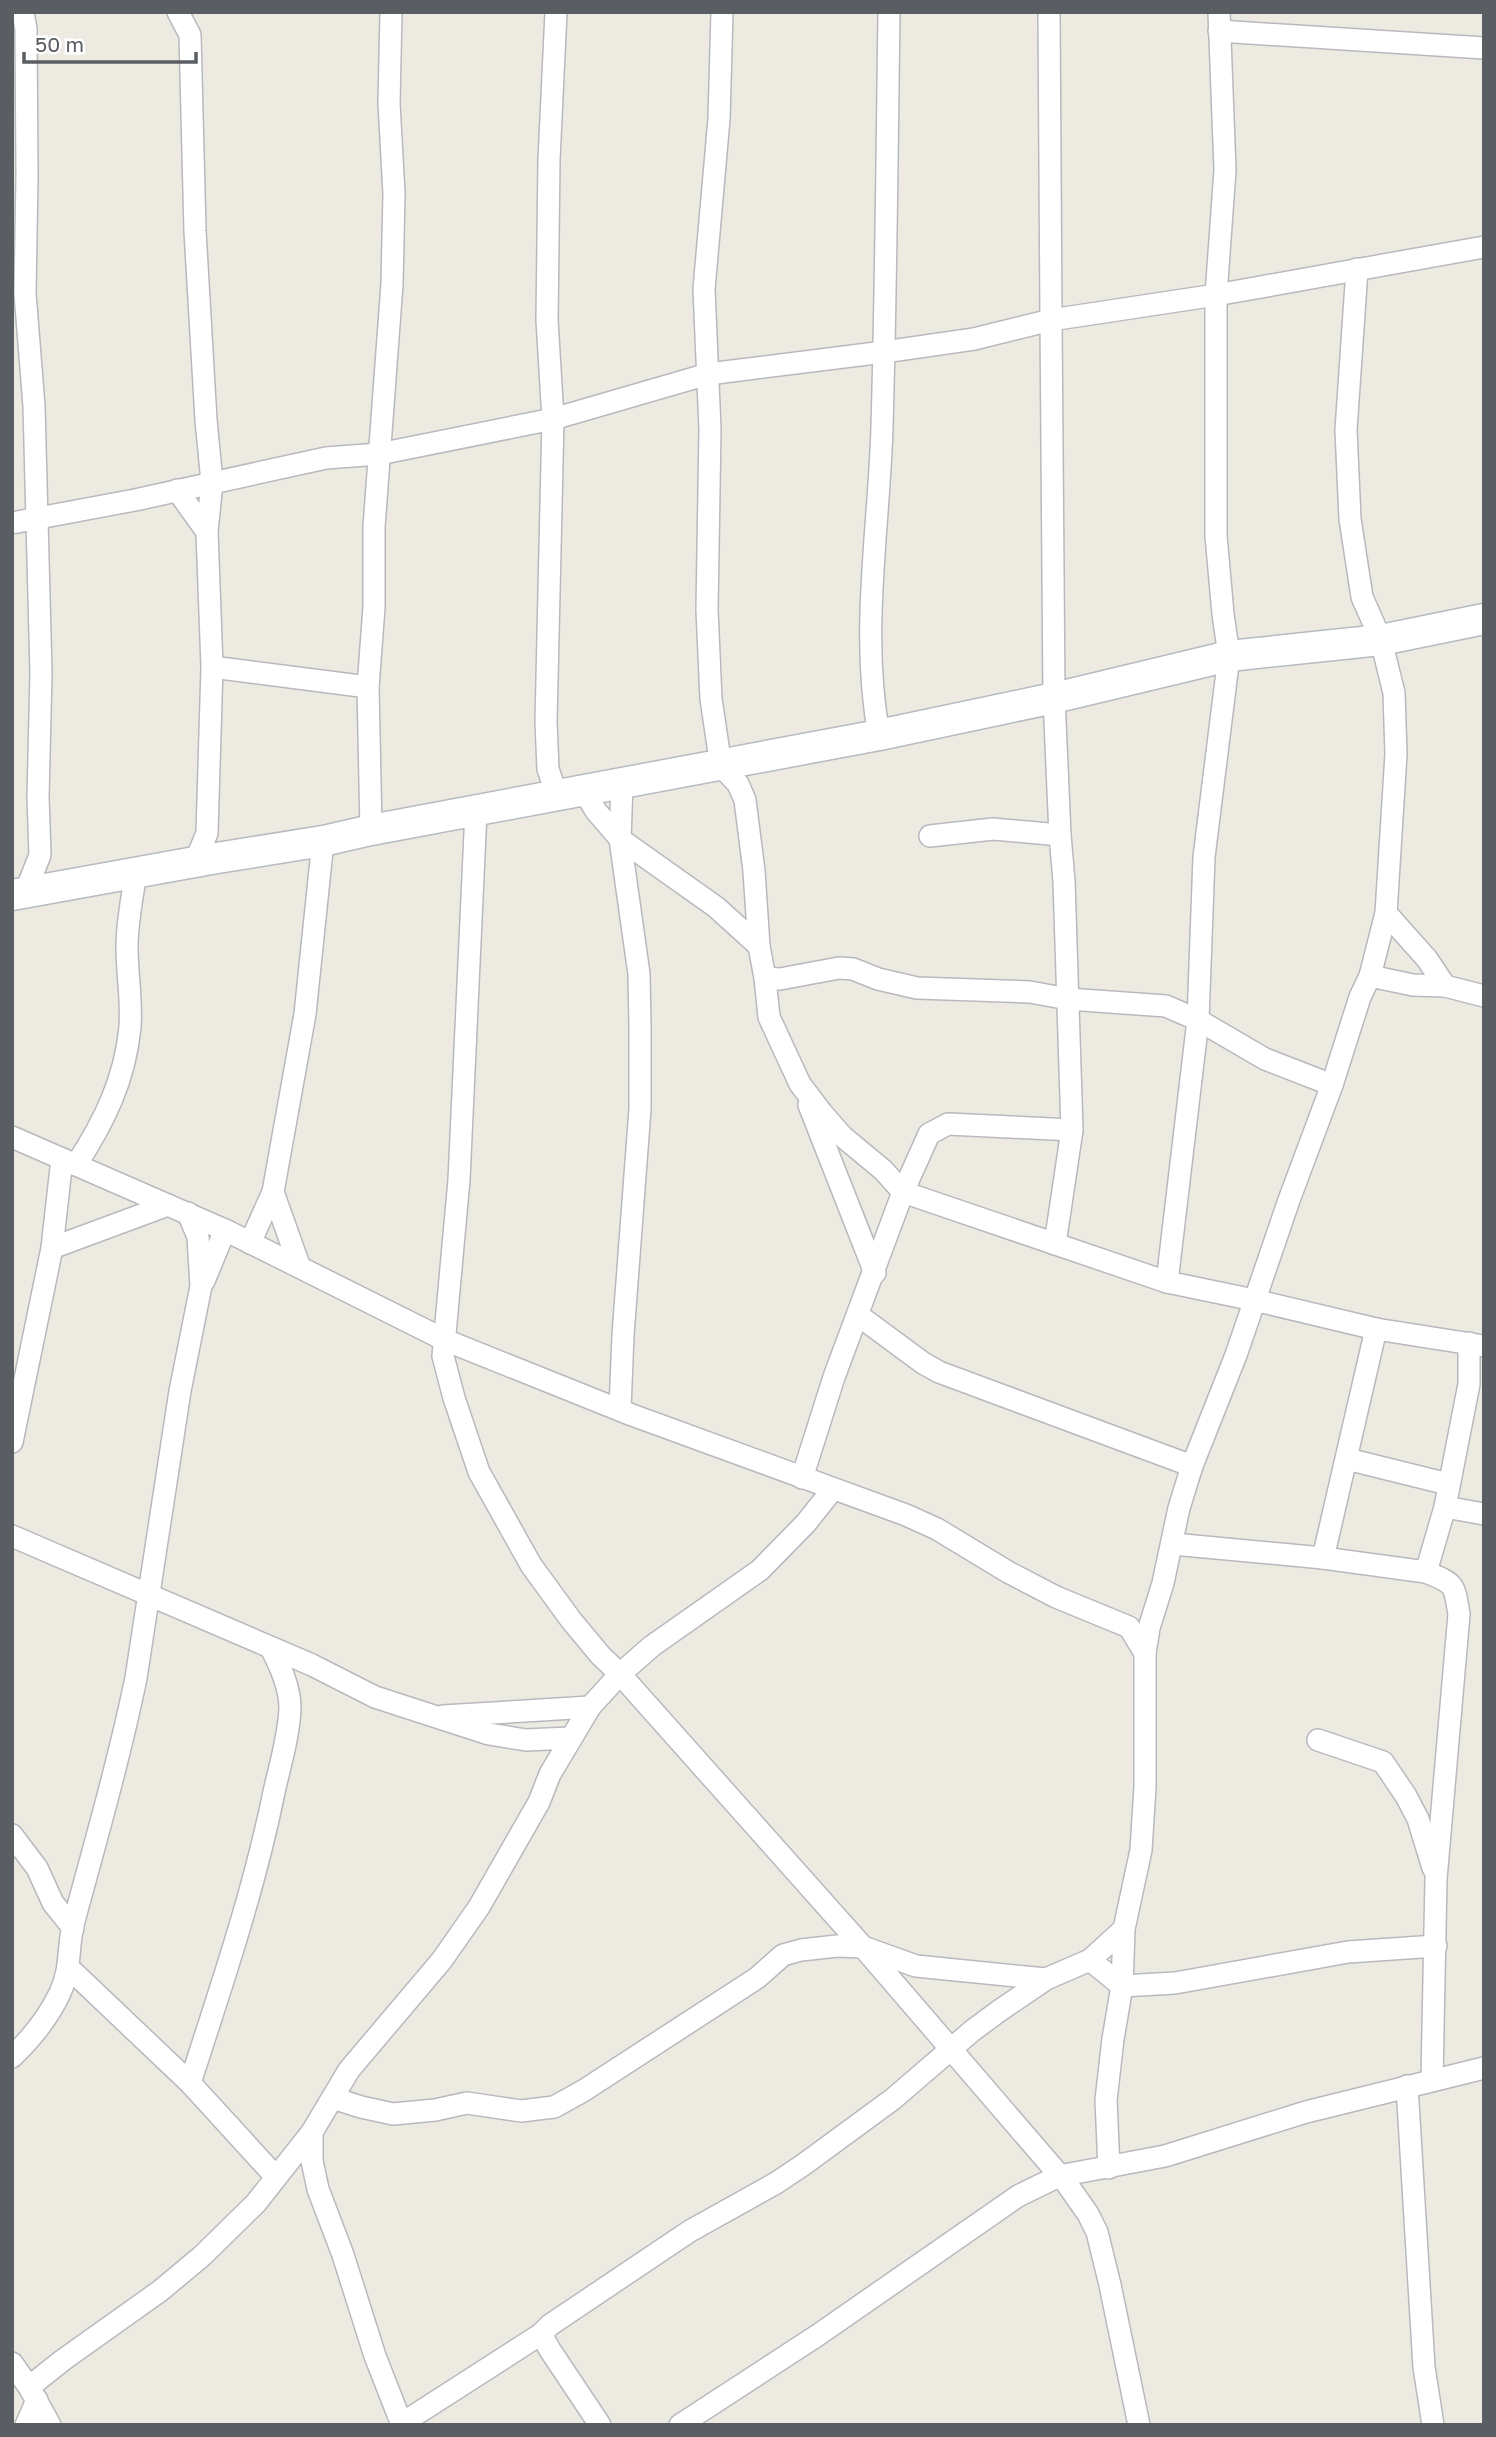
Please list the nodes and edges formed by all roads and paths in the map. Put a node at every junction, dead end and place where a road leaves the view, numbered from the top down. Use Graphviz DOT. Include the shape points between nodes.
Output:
graph roads {
  1 [pos="23,12"];
  2 [pos="178,12"];
  3 [pos="391,12"];
  4 [pos="556,12"];
  5 [pos="722,12"];
  6 [pos="889,12"];
  7 [pos="1049,12"];
  8 [pos="1219,22"];
  9 [pos="1484,48"];
  10 [pos="1484,247"];
  11 [pos="1357,270"];
  12 [pos="1216,295"];
  13 [pos="1051,320"];
  14 [pos="884,352"];
  15 [pos="708,374"];
  16 [pos="552,419"];
  17 [pos="379,454"];
  18 [pos="212,482"];
  19 [pos="177,490"];
  20 [pos="38,517"];
  21 [pos="12,523"];
  22 [pos="207,532"];
  23 [pos="1484,619"];
  24 [pos="1381,640"];
  25 [pos="1229,656"];
  26 [pos="212,667"];
  27 [pos="368,687"];
  28 [pos="1054,698"];
  29 [pos="879,735"];
  30 [pos="721,766"];
  31 [pos="622,784"];
  32 [pos="571,794"];
  33 [pos="476,811"];
  34 [pos="371,830"];
  35 [pos="1060,835"];
  36 [pos="930,836"];
  37 [pos="620,839"];
  38 [pos="323,841"];
  39 [pos="206,851"];
  40 [pos="40,855"];
  41 [pos="136,873"];
  42 [pos="60,887"];
  43 [pos="19,894"];
  44 [pos="1386,913"];
  45 [pos="759,946"];
  46 [pos="1370,976"];
  47 [pos="765,978"];
  48 [pos="1445,986"];
  49 [pos="1484,996"];
  50 [pos="1068,999"];
  51 [pos="1198,1020"];
  52 [pos="800,1084"];
  53 [pos="1332,1085"];
  54 [pos="1072,1130"];
  55 [pos="12,1137"];
  56 [pos="69,1162"];
  57 [pos="273,1192"];
  58 [pos="903,1192"];
  59 [pos="168,1205"];
  60 [pos="188,1213"];
  61 [pos="225,1230"];
  62 [pos="250,1243"];
  63 [pos="1055,1244"];
  64 [pos="52,1248"];
  65 [pos="299,1265"];
  66 [pos="874,1273"];
  67 [pos="1167,1282"];
  68 [pos="201,1286"];
  69 [pos="1254,1300"];
  70 [pos="858,1315"];
  71 [pos="1376,1329"];
  72 [pos="444,1340"];
  73 [pos="1476,1345"];
  74 [pos="1484,1364"];
  75 [pos="1469,1384"];
  76 [pos="620,1409"];
  77 [pos="12,1442"];
  78 [pos="1347,1460"];
  79 [pos="1192,1466"];
  80 [pos="802,1478"];
  81 [pos="1448,1484"];
  82 [pos="833,1489"];
  83 [pos="1445,1507"];
  84 [pos="1484,1514"];
  85 [pos="12,1536"];
  86 [pos="1173,1544"];
  87 [pos="1323,1558"];
  88 [pos="1426,1572"];
  89 [pos="149,1596"];
  90 [pos="1154,1609"];
  91 [pos="1129,1627"];
  92 [pos="271,1648"];
  93 [pos="1145,1653"];
  94 [pos="620,1674"];
  95 [pos="590,1707"];
  96 [pos="430,1717"];
  97 [pos="570,1738"];
  98 [pos="526,1740"];
  99 [pos="1318,1740"];
  100 [pos="550,1774"];
  101 [pos="12,1835"];
  102 [pos="1436,1879"];
  103 [pos="73,1928"];
  104 [pos="1125,1929"];
  105 [pos="1436,1946"];
  106 [pos="863,1947"];
  107 [pos="1090,1960"];
  108 [pos="69,1968"];
  109 [pos="1046,1979"];
  110 [pos="1122,1986"];
  111 [pos="951,2049"];
  112 [pos="12,2057"];
  113 [pos="1484,2068"];
  114 [pos="1432,2079"];
  115 [pos="190,2083"];
  116 [pos="1407,2086"];
  117 [pos="333,2098"];
  118 [pos="312,2132"];
  119 [pos="1109,2168"];
  120 [pos="1059,2176"];
  121 [pos="276,2178"];
  122 [pos="541,2334"];
  123 [pos="12,2364"];
  124 [pos="33,2393"];
  125 [pos="26,2425"];
  126 [pos="50,2425"];
  127 [pos="402,2425"];
  128 [pos="600,2425"];
  129 [pos="680,2425"];
  130 [pos="1139,2425"];
  131 [pos="1433,2425"];
  1 -- 20 [label="street" via="25,293"];
  2 -- 18 [label="street" via="190,35 195,231"];
  3 -- 17 [label="street" via="393,284"];
  4 -- 16 [label="street" via="549,160"];
  5 -- 15 [label="street" via="719,119 704,289"];
  6 -- 14 [label="street"];
  7 -- 13 [label="street"];
  8 -- 9 [label="street"];
  8 -- 12 [label="street" via="1225,170"];
  10 -- 11 [label="street"];
  11 -- 12 [label="street"];
  11 -- 24 [label="street" via="1346,430 1350,519 1363,597"];
  12 -- 13 [label="street"];
  12 -- 25 [label="street" via="1216,536"];
  13 -- 14 [label="street"];
  13 -- 28 [label="street"];
  14 -- 15 [label="street"];
  14 -- 29 [label="street" via="870,614 872,695"];
  15 -- 16 [label="street"];
  15 -- 30 [label="street" via="707,610 711,699"];
  16 -- 17 [label="street"];
  16 -- 32 [label="street" via="548,769"];
  17 -- 18 [label="street" via="326,458"];
  17 -- 27 [label="street"];
  18 -- 19 [label="street"];
  18 -- 22 [label="street"];
  19 -- 20 [label="street"];
  19 -- 22 [label="street"];
  20 -- 21 [label="street"];
  20 -- 40 [label="street"];
  22 -- 26 [label="street"];
  23 -- 24 [label="street"];
  24 -- 25 [label="street"];
  24 -- 44 [label="street" via="1394,693 1396,754"];
  25 -- 28 [label="street"];
  25 -- 51 [label="street" via="1204,857"];
  26 -- 27 [label="street"];
  26 -- 39 [label="street"];
  27 -- 34 [label="street"];
  28 -- 29 [label="street"];
  28 -- 35 [label="street"];
  29 -- 30 [label="street"];
  30 -- 31 [label="street"];
  30 -- 45 [label="street" via="738,784 745,800"];
  31 -- 32 [label="street"];
  31 -- 37 [label="street"];
  32 -- 33 [label="street"];
  32 -- 37 [label="street" via="596,811"];
  33 -- 34 [label="street"];
  33 -- 72 [label="street" via="460,1166"];
  34 -- 38 [label="street"];
  35 -- 36 [label="street" via="993,829"];
  35 -- 50 [label="street"];
  37 -- 45 [label="street" via="716,907"];
  37 -- 76 [label="street" via="639,974 640,1026"];
  38 -- 39 [label="street"];
  38 -- 57 [label="street" via="304,1014"];
  39 -- 41 [label="street"];
  40 -- 42 [label="street"];
  40 -- 43 [label="street"];
  41 -- 42 [label="street"];
  41 -- 56 [label="street" via="128,934 131,1004 118,1086 100,1129"];
  42 -- 43 [label="street"];
  44 -- 46 [label="street"];
  44 -- 48 [label="street"];
  45 -- 47 [label="street"];
  46 -- 48 [label="street"];
  46 -- 53 [label="street"];
  47 -- 50 [label="street" via="839,968 917,988 1030,992"];
  47 -- 52 [label="street" via="769,1017"];
  48 -- 49 [label="street"];
  50 -- 51 [label="street" via="1166,1006"];
  50 -- 54 [label="street"];
  51 -- 53 [label="street" via="1265,1059"];
  51 -- 67 [label="street"];
  52 -- 58 [label="street" via="842,1136"];
  52 -- 66 [label="street"];
  53 -- 69 [label="street"];
  54 -- 58 [label="street" via="948,1124 929,1134"];
  54 -- 63 [label="street"];
  55 -- 56 [label="street"];
  56 -- 59 [label="street"];
  56 -- 64 [label="street"];
  57 -- 62 [label="street"];
  57 -- 65 [label="street"];
  58 -- 63 [label="street"];
  58 -- 66 [label="street"];
  59 -- 60 [label="street"];
  59 -- 64 [label="street"];
  60 -- 61 [label="street"];
  60 -- 68 [label="street" via="198,1237"];
  61 -- 62 [label="street"];
  61 -- 68 [label="street"];
  62 -- 65 [label="street"];
  63 -- 67 [label="street"];
  64 -- 77 [label="street"];
  65 -- 72 [label="street"];
  66 -- 70 [label="street"];
  67 -- 69 [label="street"];
  68 -- 89 [label="street"];
  69 -- 71 [label="street"];
  69 -- 79 [label="street"];
  70 -- 79 [label="street" via="939,1372"];
  70 -- 80 [label="street"];
  71 -- 73 [label="street"];
  71 -- 78 [label="street"];
  72 -- 76 [label="street"];
  72 -- 94 [label="street" via="447,1373 479,1472 531,1565 571,1620"];
  73 -- 75 [label="street"];
  74 -- 75 [label="street"];
  75 -- 81 [label="street"];
  76 -- 80 [label="street"];
  78 -- 81 [label="street"];
  78 -- 87 [label="street"];
  79 -- 86 [label="street"];
  80 -- 82 [label="street"];
  81 -- 83 [label="street"];
  82 -- 91 [label="street" via="906,1515 1055,1597"];
  82 -- 94 [label="street" via="760,1570"];
  83 -- 84 [label="street"];
  83 -- 88 [label="street"];
  85 -- 89 [label="street"];
  86 -- 87 [label="street"];
  86 -- 90 [label="street"];
  87 -- 88 [label="street"];
  88 -- 102 [label="street" via="1448,1581 1455,1590 1459,1614"];
  89 -- 92 [label="street"];
  89 -- 103 [label="street" via="127,1724"];
  90 -- 91 [label="street"];
  90 -- 93 [label="street"];
  91 -- 93 [label="street"];
  92 -- 96 [label="street" via="375,1697"];
  92 -- 115 [label="street" via="290,1707 283,1751 240,1932"];
  93 -- 104 [label="street" via="1141,1850"];
  94 -- 95 [label="street"];
  94 -- 106 [label="street"];
  95 -- 96 [label="street"];
  95 -- 97 [label="street"];
  96 -- 98 [label="street"];
  97 -- 98 [label="street"];
  97 -- 100 [label="street"];
  98 -- 100 [label="street"];
  99 -- 102 [label="street" via="1383,1762 1418,1819"];
  100 -- 117 [label="street" via="479,1908 442,1960 349,2070"];
  101 -- 103 [label="street"];
  102 -- 105 [label="street"];
  103 -- 108 [label="street"];
  104 -- 107 [label="street"];
  104 -- 110 [label="street"];
  105 -- 110 [label="street" via="1348,1952 1175,1983"];
  105 -- 114 [label="street"];
  106 -- 109 [label="street" via="916,1966"];
  106 -- 111 [label="street"];
  106 -- 117 [label="street" via="837,1946 783,1955 757,1978 554,2107 521,2111 467,2103 393,2114"];
  107 -- 109 [label="street"];
  107 -- 110 [label="street"];
  108 -- 112 [label="street" via="34,2036"];
  108 -- 115 [label="street"];
  109 -- 111 [label="street"];
  110 -- 119 [label="street" via="1106,2101"];
  111 -- 120 [label="street"];
  111 -- 122 [label="street" via="893,2099 803,2165 690,2231"];
  113 -- 114 [label="street"];
  114 -- 116 [label="street"];
  115 -- 121 [label="street"];
  116 -- 119 [label="street"];
  116 -- 131 [label="street" via="1424,2367"];
  117 -- 118 [label="street"];
  118 -- 121 [label="street"];
  118 -- 127 [label="street" via="318,2189"];
  119 -- 120 [label="street"];
  120 -- 129 [label="street" via="1018,2196"];
  120 -- 130 [label="street" via="1097,2232"];
  121 -- 124 [label="street" via="202,2256 63,2360"];
  122 -- 127 [label="street"];
  122 -- 128 [label="street"];
  123 -- 124 [label="street"];
  124 -- 125 [label="street"];
  124 -- 126 [label="street"];
}
